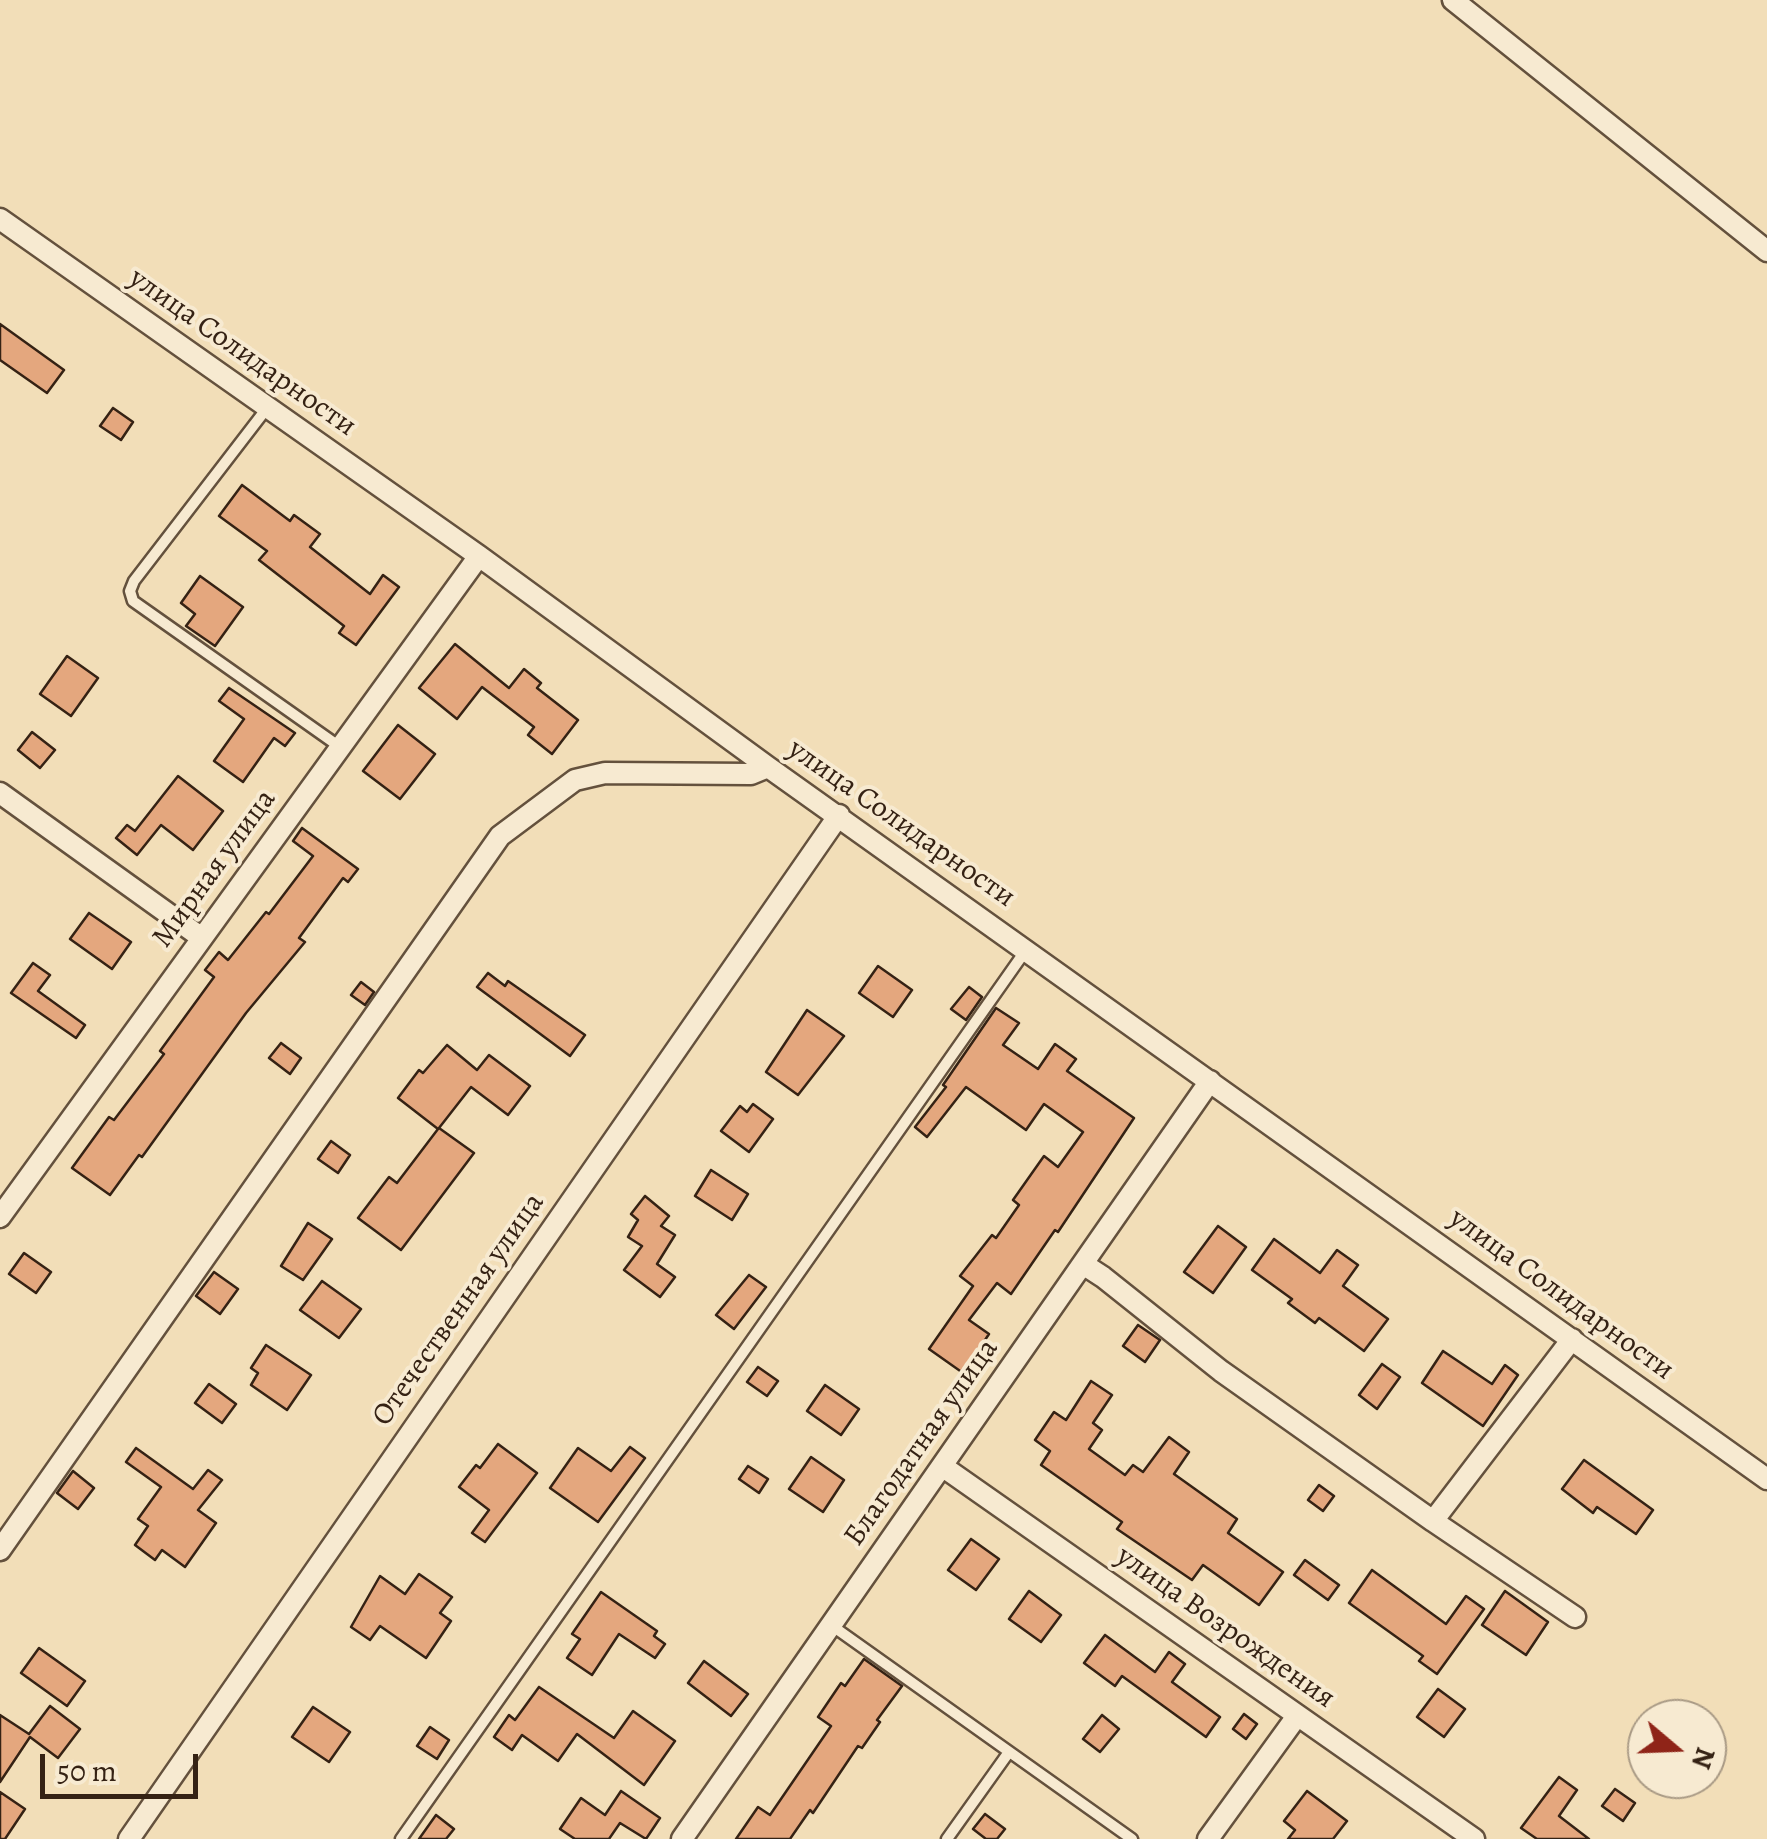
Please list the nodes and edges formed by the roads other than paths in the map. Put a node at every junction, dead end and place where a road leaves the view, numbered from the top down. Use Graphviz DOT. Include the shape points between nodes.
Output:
graph roads {
  1 [pos="1454,0"];
  2 [pos="0,220"];
  3 [pos="1767,251"];
  4 [pos="267,408"];
  5 [pos="479,556"];
  6 [pos="340,747"];
  7 [pos="768,767"];
  8 [pos="0,794"];
  9 [pos="838,815"];
  10 [pos="202,938"];
  11 [pos="1027,949"];
  12 [pos="1210,1080"];
  13 [pos="0,1217"];
  14 [pos="1083,1264"];
  15 [pos="1572,1339"];
  16 [pos="942,1466"];
  17 [pos="1767,1479"];
  18 [pos="1433,1521"];
  19 [pos="0,1550"];
  20 [pos="1574,1617"];
  21 [pos="831,1625"];
  22 [pos="1297,1716"];
  23 [pos="1009,1752"];
  24 [pos="129,1839"];
  25 [pos="401,1839"];
  26 [pos="682,1839"];
  27 [pos="947,1839"];
  28 [pos="1132,1839"];
  29 [pos="1208,1839"];
  30 [pos="1474,1839"];
  1 -- 3 [label="street"];
  2 -- 4 [label="street, улица Солидарности"];
  4 -- 5 [label="street, улица Солидарности"];
  4 -- 6 [label="lane" via="130,590 133,601"];
  5 -- 6 [label="street, Мирная улица"];
  5 -- 7 [label="street, улица Солидарности"];
  6 -- 10 [label="street, Мирная улица"];
  7 -- 9 [label="street, улица Солидарности"];
  7 -- 19 [label="street" via="750,774 575,780 500,836"];
  8 -- 10 [label="street"];
  9 -- 11 [label="street, улица Солидарности"];
  9 -- 24 [label="street, Отечественная улица"];
  10 -- 13 [label="street, Мирная улица"];
  11 -- 12 [label="street, улица Солидарности"];
  11 -- 25 [label="lane"];
  12 -- 14 [label="street, Благодатная улица"];
  12 -- 15 [label="street, улица Солидарности"];
  14 -- 16 [label="street, Благодатная улица"];
  14 -- 18 [label="street" via="1220,1371"];
  15 -- 17 [label="street, улица Солидарности"];
  15 -- 18 [label="street"];
  16 -- 21 [label="street, Благодатная улица"];
  16 -- 22 [label="street, улица Возрождения"];
  18 -- 20 [label="street"];
  21 -- 23 [label="lane"];
  21 -- 26 [label="street, Благодатная улица"];
  22 -- 29 [label="street"];
  22 -- 30 [label="street, улица Возрождения"];
  23 -- 27 [label="lane"];
  23 -- 28 [label="lane"];
}
